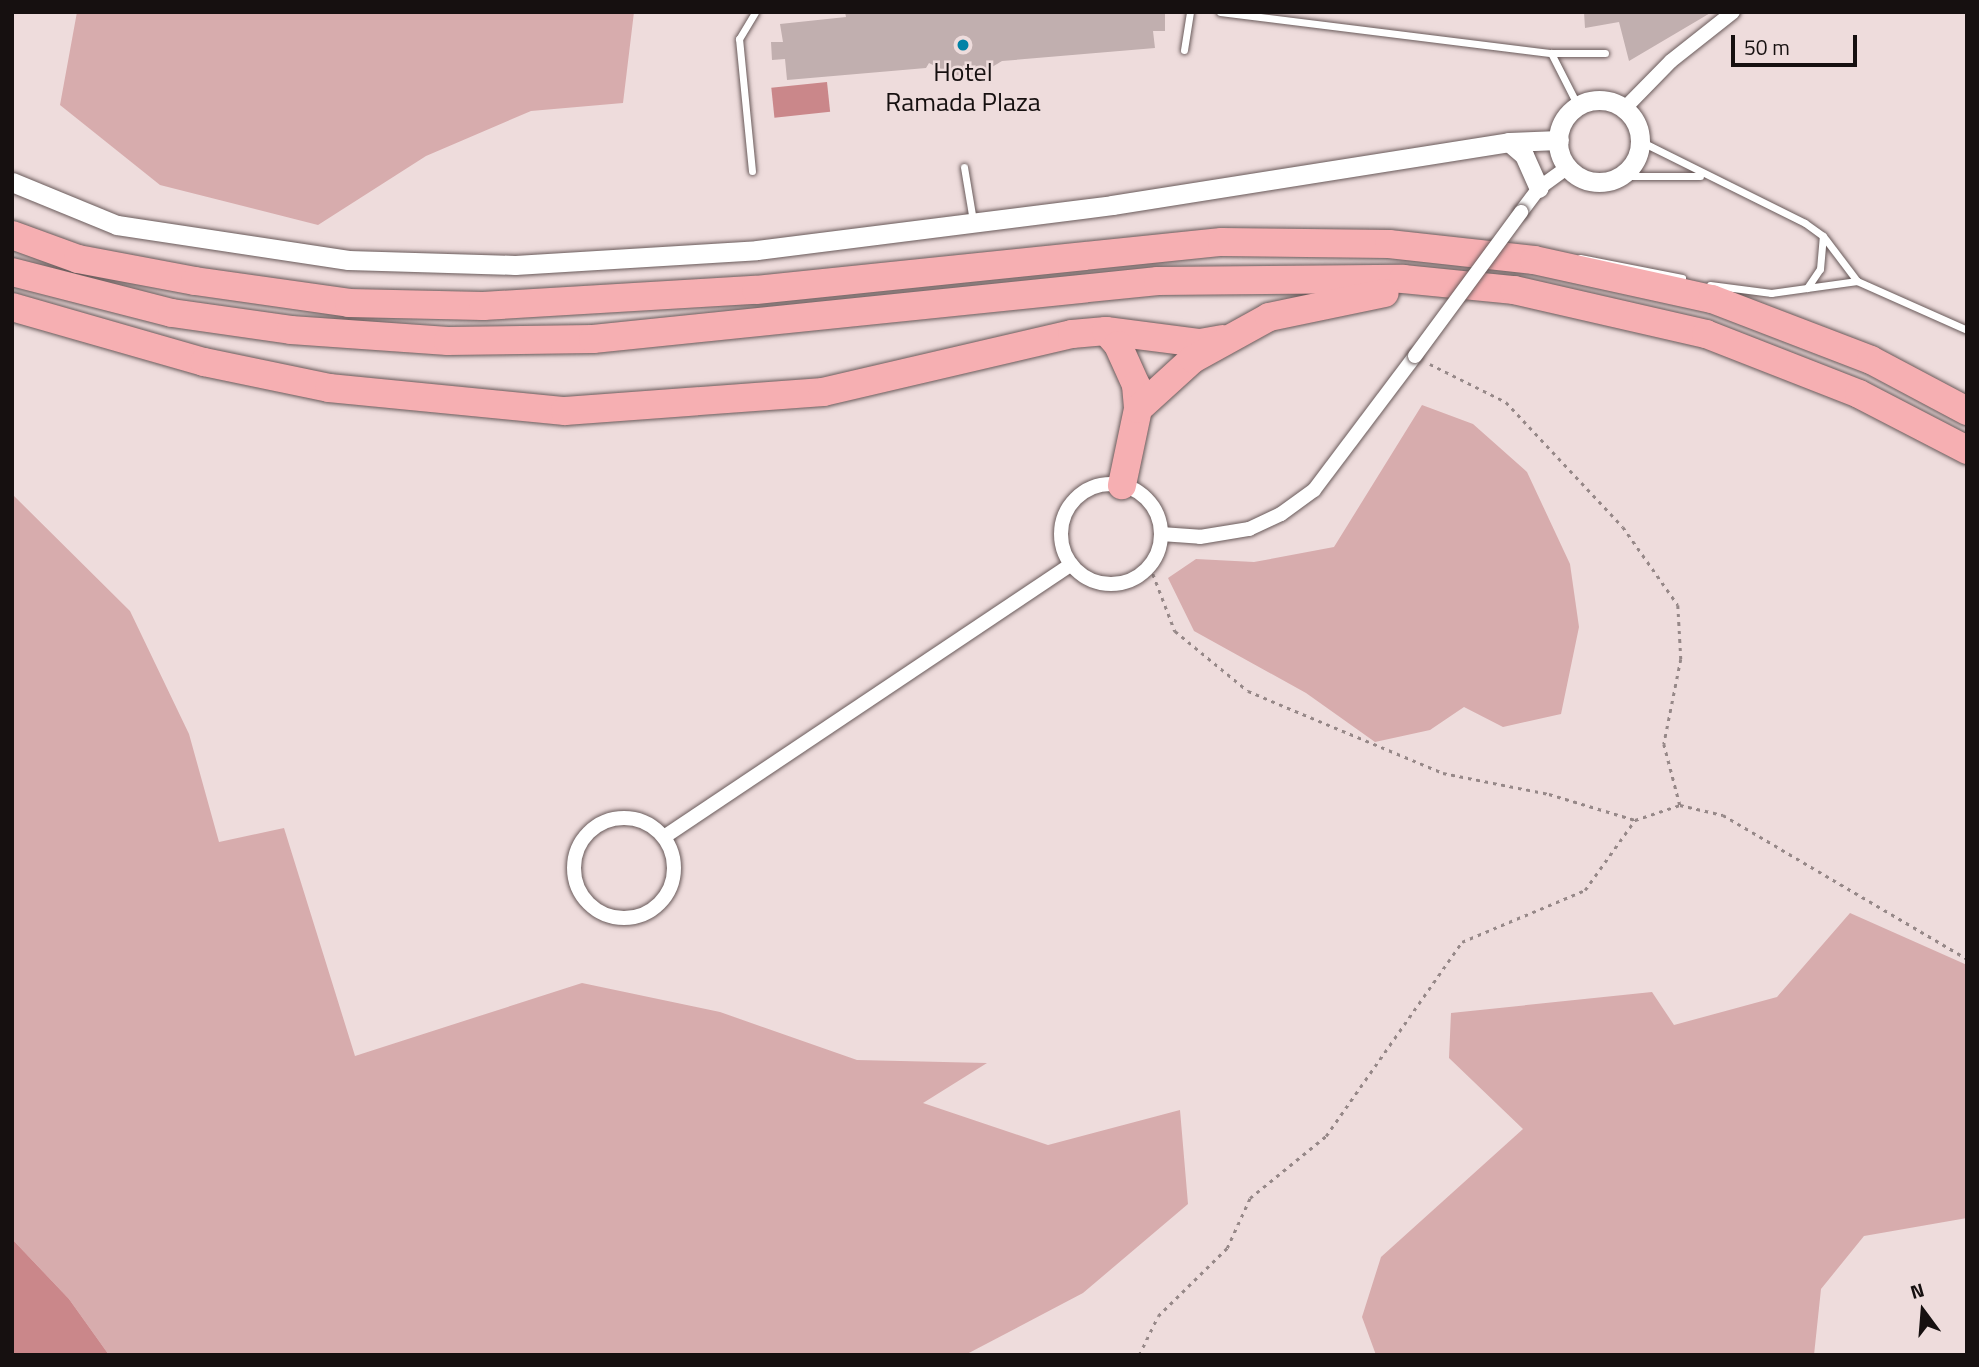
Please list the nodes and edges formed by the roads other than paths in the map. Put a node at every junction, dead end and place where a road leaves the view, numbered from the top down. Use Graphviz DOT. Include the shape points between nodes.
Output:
graph roads {
  1 [pos="755,12"];
  2 [pos="1190,12"];
  3 [pos="1220,12"];
  4 [pos="1732,12"];
  5 [pos="1184,50"];
  6 [pos="1551,52"];
  7 [pos="1605,53"];
  8 [pos="1578,106"];
  9 [pos="1624,109"];
  10 [pos="1559,140"];
  11 [pos="1640,141"];
  12 [pos="1509,142"];
  13 [pos="964,167"];
  14 [pos="1568,167"];
  15 [pos="752,171"];
  16 [pos="1620,176"];
  17 [pos="1701,176"];
  18 [pos="12,183"];
  19 [pos="1539,188"];
  20 [pos="973,222"];
  21 [pos="12,235"];
  22 [pos="1823,236"];
  23 [pos="1534,260"];
  24 [pos="12,272"];
  25 [pos="1687,279"];
  26 [pos="1857,281"];
  27 [pos="1700,283"];
  28 [pos="1807,288"];
  29 [pos="12,307"];
  30 [pos="1967,330"];
  31 [pos="1105,331"];
  32 [pos="1706,334"];
  33 [pos="1223,339"];
  34 [pos="1138,409"];
  35 [pos="1967,411"];
  36 [pos="1967,450"];
  37 [pos="1122,485"];
  38 [pos="1161,534"];
  39 [pos="1071,565"];
  40 [pos="664,838"];
  1 -- 15 [label="lane" via="739,39"];
  2 -- 5 [label="lane"];
  3 -- 6 [label="lane"];
  4 -- 9 [label="street" via="1671,61"];
  6 -- 7 [label="lane"];
  6 -- 8 [label="lane"];
  8 -- 9 [label="street" via="1601,100"];
  8 -- 10 [label="street" via="1564,121"];
  9 -- 11 [label="street"];
  10 -- 12 [label="street"];
  10 -- 14 [label="street"];
  11 -- 16 [label="street" via="1638,155"];
  11 -- 17 [label="lane"];
  12 -- 19 [label="street" via="1524,155"];
  12 -- 20 [label="street"];
  13 -- 20 [label="lane"];
  14 -- 16 [label="street" via="1592,181"];
  14 -- 19 [label="street"];
  16 -- 17 [label="lane"];
  17 -- 22 [label="lane"];
  18 -- 20 [label="street" via="117,225 348,260 528,264 757,250"];
  19 -- 38 [label="street, bridge" via="1314,490 1281,514 1249,529 1200,537"];
  21 -- 23 [label="highway" via="78,259 195,281 349,303 483,306 743,292 1222,242 1389,244"];
  22 -- 26 [label="lane"];
  22 -- 28 [label="lane" via="1820,269"];
  23 -- 25 [label="lane" via="1596,258"];
  23 -- 35 [label="highway" via="1616,274 1763,315 1871,360"];
  24 -- 32 [label="highway" via="172,313 291,330 448,341 593,339 1042,291 1269,277 1403,279 1514,290"];
  26 -- 28 [label="lane"];
  26 -- 30 [label="lane"];
  27 -- 28 [label="lane" via="1758,293"];
  29 -- 31 [label="highway" via="204,362 329,388 565,411 823,393"];
  31 -- 33 [label="highway" via="1178,342"];
  31 -- 34 [label="highway" via="1127,362"];
  32 -- 33 [label="highway" via="1534,302 1409,291 1308,306"];
  32 -- 36 [label="highway" via="1859,394"];
  33 -- 34 [label="highway"];
  34 -- 37 [label="highway"];
  37 -- 38 [label="street" via="1150,503"];
  37 -- 39 [label="street" via="1092,488 1068,507 1060,537"];
  38 -- 39 [label="street" via="1150,566 1125,582 1095,583"];
  39 -- 40 [label="street"];
  40 -- 40 [label="street" via="653,827 623,818 594,828 580,847 574,869 584,898 613,917 647,912 661,902 673,879 672,853"];
}
